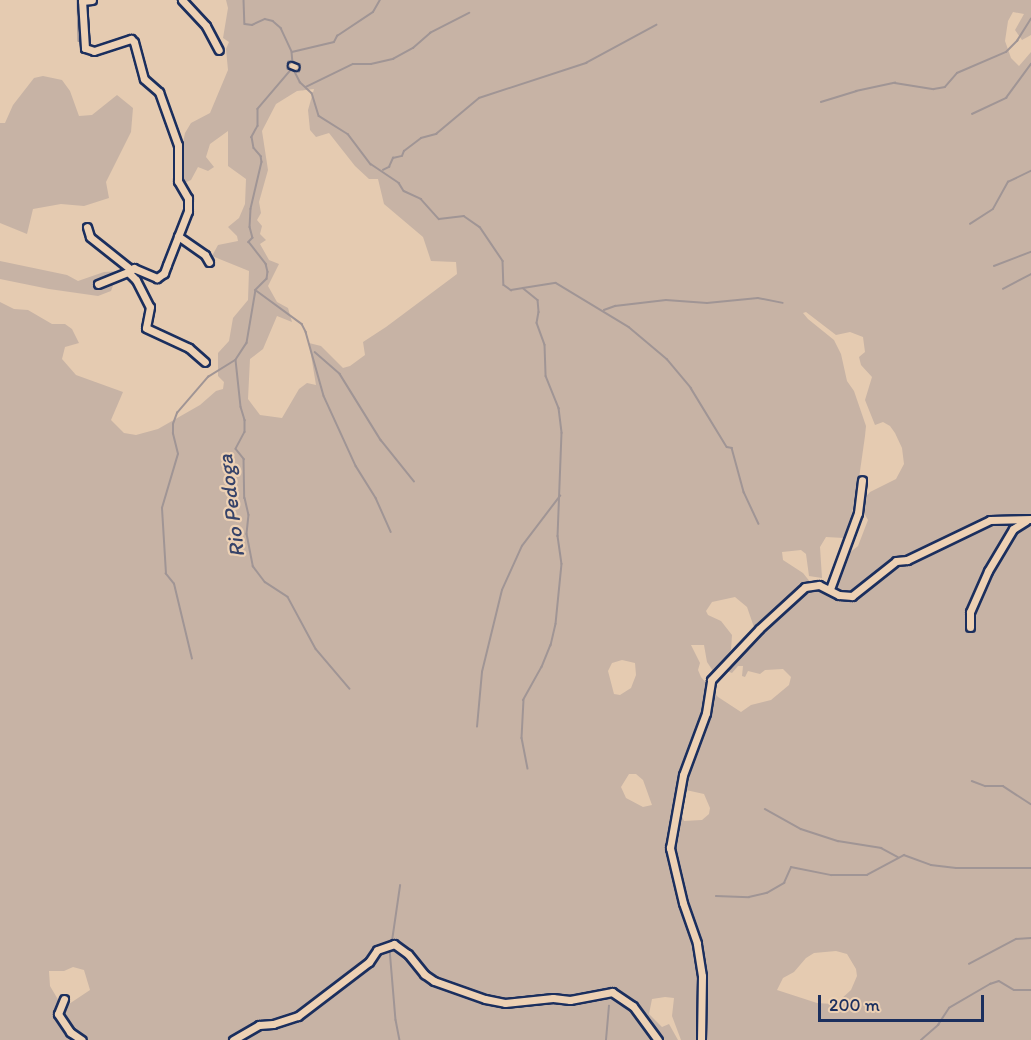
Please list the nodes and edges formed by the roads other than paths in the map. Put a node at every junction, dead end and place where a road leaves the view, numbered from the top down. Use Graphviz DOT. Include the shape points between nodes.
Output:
graph roads {
  1 [pos="82,0"];
  2 [pos="92,0"];
  3 [pos="182,0"];
  4 [pos="219,50"];
  5 [pos="87,227"];
  6 [pos="178,236"];
  7 [pos="209,262"];
  8 [pos="128,270"];
  9 [pos="98,284"];
  10 [pos="206,362"];
  11 [pos="862,480"];
  12 [pos="1030,519"];
  13 [pos="830,589"];
  14 [pos="970,627"];
  15 [pos="64,999"];
  16 [pos="82,1040"];
  17 [pos="233,1040"];
  18 [pos="658,1040"];
  19 [pos="701,1040"];
  1 -- 2 [label="street"];
  1 -- 6 [label="street" via="83,43 88,51 130,39 144,79 159,92 178,145 178,181 188,198 188,211"];
  3 -- 4 [label="street" via="206,26"];
  5 -- 8 [label="street" via="90,237"];
  6 -- 7 [label="street"];
  6 -- 8 [label="street" via="164,273 157,278 140,270"];
  8 -- 9 [label="street"];
  8 -- 10 [label="street" via="150,307 146,328 189,348"];
  11 -- 13 [label="street" via="858,513"];
  12 -- 13 [label="street" via="990,520 907,560 896,561 852,596 838,595"];
  12 -- 14 [label="street" via="1013,529 988,571 970,612"];
  13 -- 19 [label="street" via="819,585 805,587 711,680 706,713 683,775 670,848 697,943 702,976"];
  15 -- 16 [label="street" via="58,1014"];
  17 -- 18 [label="street" via="259,1025 298,1016 369,962 377,950 394,944 434,981 485,999 505,1003 570,1000 612,992 633,1006"];
}
